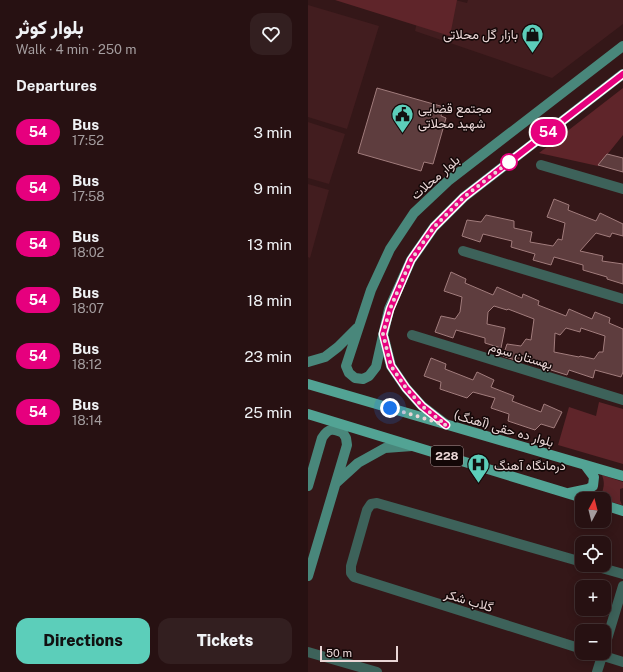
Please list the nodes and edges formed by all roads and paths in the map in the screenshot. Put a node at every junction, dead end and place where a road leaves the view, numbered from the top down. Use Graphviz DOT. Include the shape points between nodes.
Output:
graph roads {
  1 [pos="623,46"];
  2 [pos="623,74"];
  3 [pos="541,165"];
  4 [pos="623,189"];
  5 [pos="463,251"];
  6 [pos="623,300"];
  7 [pos="359,326"];
  8 [pos="383,334"];
  9 [pos="412,335"];
  10 [pos="308,362"];
  11 [pos="308,384"];
  12 [pos="623,400"];
  13 [pos="308,414"];
  14 [pos="446,425"];
  15 [pos="414,446"];
  16 [pos="308,464"];
  17 [pos="585,465"];
  18 [pos="312,474"];
  19 [pos="623,476"];
  20 [pos="336,483"];
  21 [pos="308,486"];
  22 [pos="567,493"];
  23 [pos="575,496"];
  24 [pos="611,507"];
  25 [pos="623,511"];
  26 [pos="575,560"];
  27 [pos="611,571"];
  28 [pos="623,574"];
  29 [pos="308,576"];
  30 [pos="623,586"];
  31 [pos="611,624"];
  32 [pos="575,647"];
  33 [pos="308,652"];
  34 [pos="611,657"];
  35 [pos="600,660"];
  36 [pos="623,662"];
  37 [pos="377,672"];
  38 [pos="597,672"];
  1 -- 7 [label="main road, بلوار محلات" via="448,181 414,213 390,249 371,290"];
  2 -- 8 [label="main road" via="464,197 434,227 411,260 390,309"];
  3 -- 4 [label="street"];
  5 -- 6 [label="street"];
  7 -- 8 [label="main road" via="346,366 355,378 363,379 369,376 376,367"];
  7 -- 10 [label="main road, بلوار محلات" via="338,347 325,356"];
  8 -- 14 [label="main road" via="391,366 406,388 422,406"];
  9 -- 12 [label="street, بهستان سوم"];
  11 -- 14 [label="main road, بلوار ده حقی (آهنگ) / 228"];
  13 -- 15 [label="main road, 228"];
  14 -- 17 [label="main road, بلوار ده حقی (آهنگ) / 228"];
  15 -- 20 [label="main road" via="385,448 358,463"];
  15 -- 22 [label="main road, 228"];
  16 -- 18 [label="main road"];
  17 -- 19 [label="main road, بلوار ده حقی (آهنگ) / 228"];
  17 -- 22 [label="main road" via="594,477 593,486"];
  18 -- 20 [label="main road" via="322,438 326,432 338,431 343,433 347,445"];
  18 -- 21 [label="main road"];
  20 -- 29 [label="main road"];
  22 -- 23 [label="main road, 228"];
  24 -- 25 [label="main road"];
  26 -- 32 [label="street, گلاب شکر" via="377,503 371,504 367,510 351,566 351,574 354,577"];
  27 -- 28 [label="street"];
  30 -- 31 [label="street"];
  33 -- 37 [label="street"];
  34 -- 36 [label="street"];
  35 -- 38 [label="street"];
}
